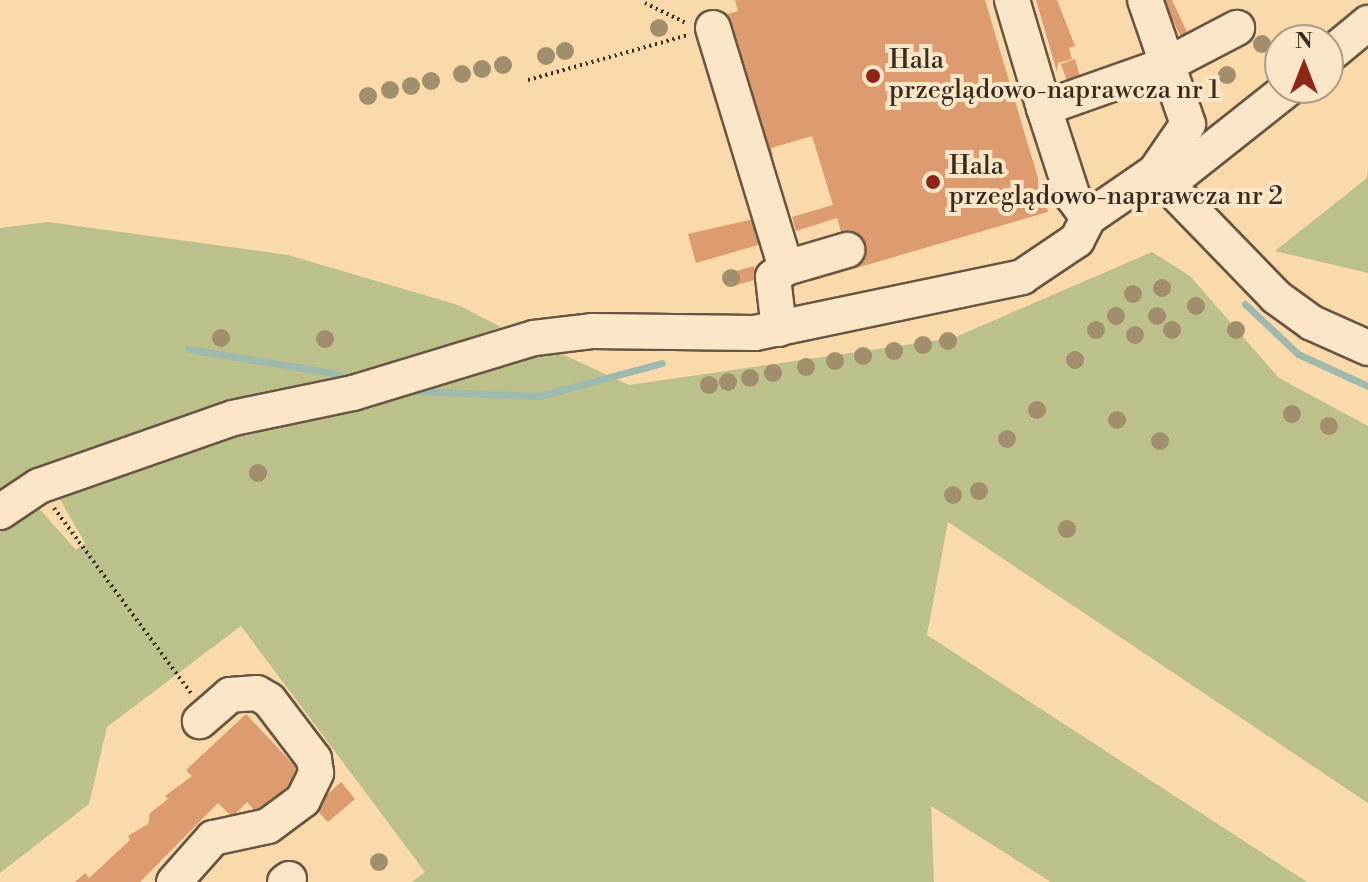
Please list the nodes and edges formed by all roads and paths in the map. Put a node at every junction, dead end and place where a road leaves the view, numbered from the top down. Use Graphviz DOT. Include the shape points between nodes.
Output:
graph roads {
  1 [pos="1145,0"];
  2 [pos="645,3"];
  3 [pos="1010,22"];
  4 [pos="1368,23"];
  5 [pos="1237,28"];
  6 [pos="708,29"];
  7 [pos="1344,43"];
  8 [pos="1168,64"];
  9 [pos="528,80"];
  10 [pos="1266,104"];
  11 [pos="1044,108"];
  12 [pos="1162,178"];
  13 [pos="1088,218"];
  14 [pos="847,250"];
  15 [pos="786,268"];
  16 [pos="779,329"];
  17 [pos="1368,348"];
  18 [pos="39,486"];
  19 [pos="0,512"];
  20 [pos="206,715"];
  21 [pos="174,882"];
  1 -- 8 [label="street"];
  2 -- 6 [label="path"];
  3 -- 11 [label="street"];
  4 -- 7 [label="street"];
  5 -- 8 [label="street"];
  6 -- 9 [label="path"];
  6 -- 15 [label="street"];
  8 -- 11 [label="street"];
  8 -- 12 [label="street" via="1188,124"];
  10 -- 12 [label="street"];
  11 -- 13 [label="street" via="1073,197"];
  12 -- 13 [label="street"];
  12 -- 17 [label="street" via="1276,297 1312,323"];
  13 -- 16 [label="street" via="1077,240 1008,282"];
  14 -- 15 [label="street"];
  15 -- 16 [label="street" via="771,280"];
  16 -- 18 [label="street" via="710,335 592,331 534,338 353,393 233,418"];
  18 -- 19 [label="street"];
  18 -- 20 [label="path"];
  20 -- 21 [label="street" via="230,695 257,693 269,700 314,759 316,773 303,800 268,826 213,838"];
}
